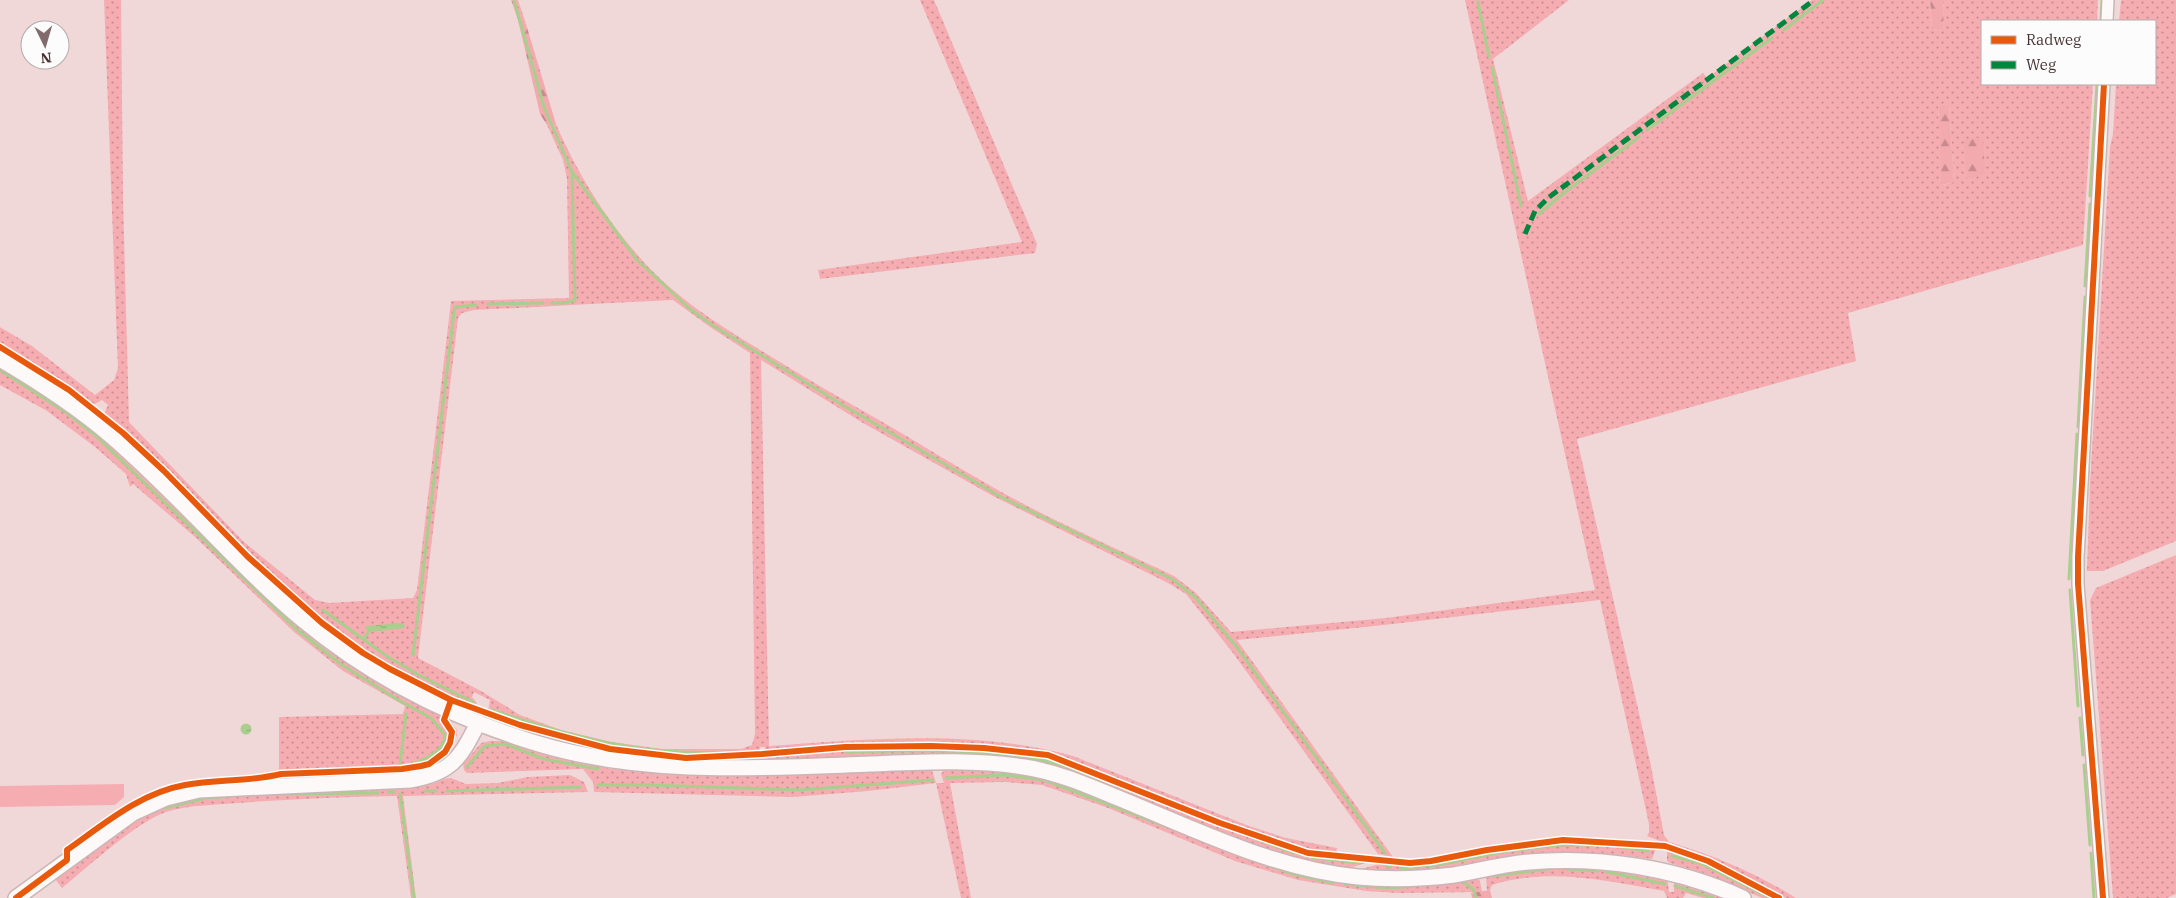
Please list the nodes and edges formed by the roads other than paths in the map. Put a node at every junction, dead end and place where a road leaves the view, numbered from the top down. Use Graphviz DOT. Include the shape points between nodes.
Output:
graph roads {
  1 [pos="2108,0"];
  2 [pos="2107,20"];
  3 [pos="2104,85"];
  4 [pos="0,359"];
  5 [pos="478,723"];
  6 [pos="16,898"];
  7 [pos="1743,898"];
  8 [pos="2103,898"];
  1 -- 2 [label="street"];
  3 -- 8 [label="street" via="2078,557"];
  4 -- 5 [label="main road" via="68,402 110,436 269,589 327,639 382,677 447,711"];
  5 -- 6 [label="main road" via="455,761 430,777 199,790 166,798 132,813"];
  5 -- 7 [label="main road" via="542,745 626,763 762,768 966,762 1036,769 1079,782 1268,858 1341,875 1393,880 1531,862 1592,862 1662,870 1700,880"];
}
